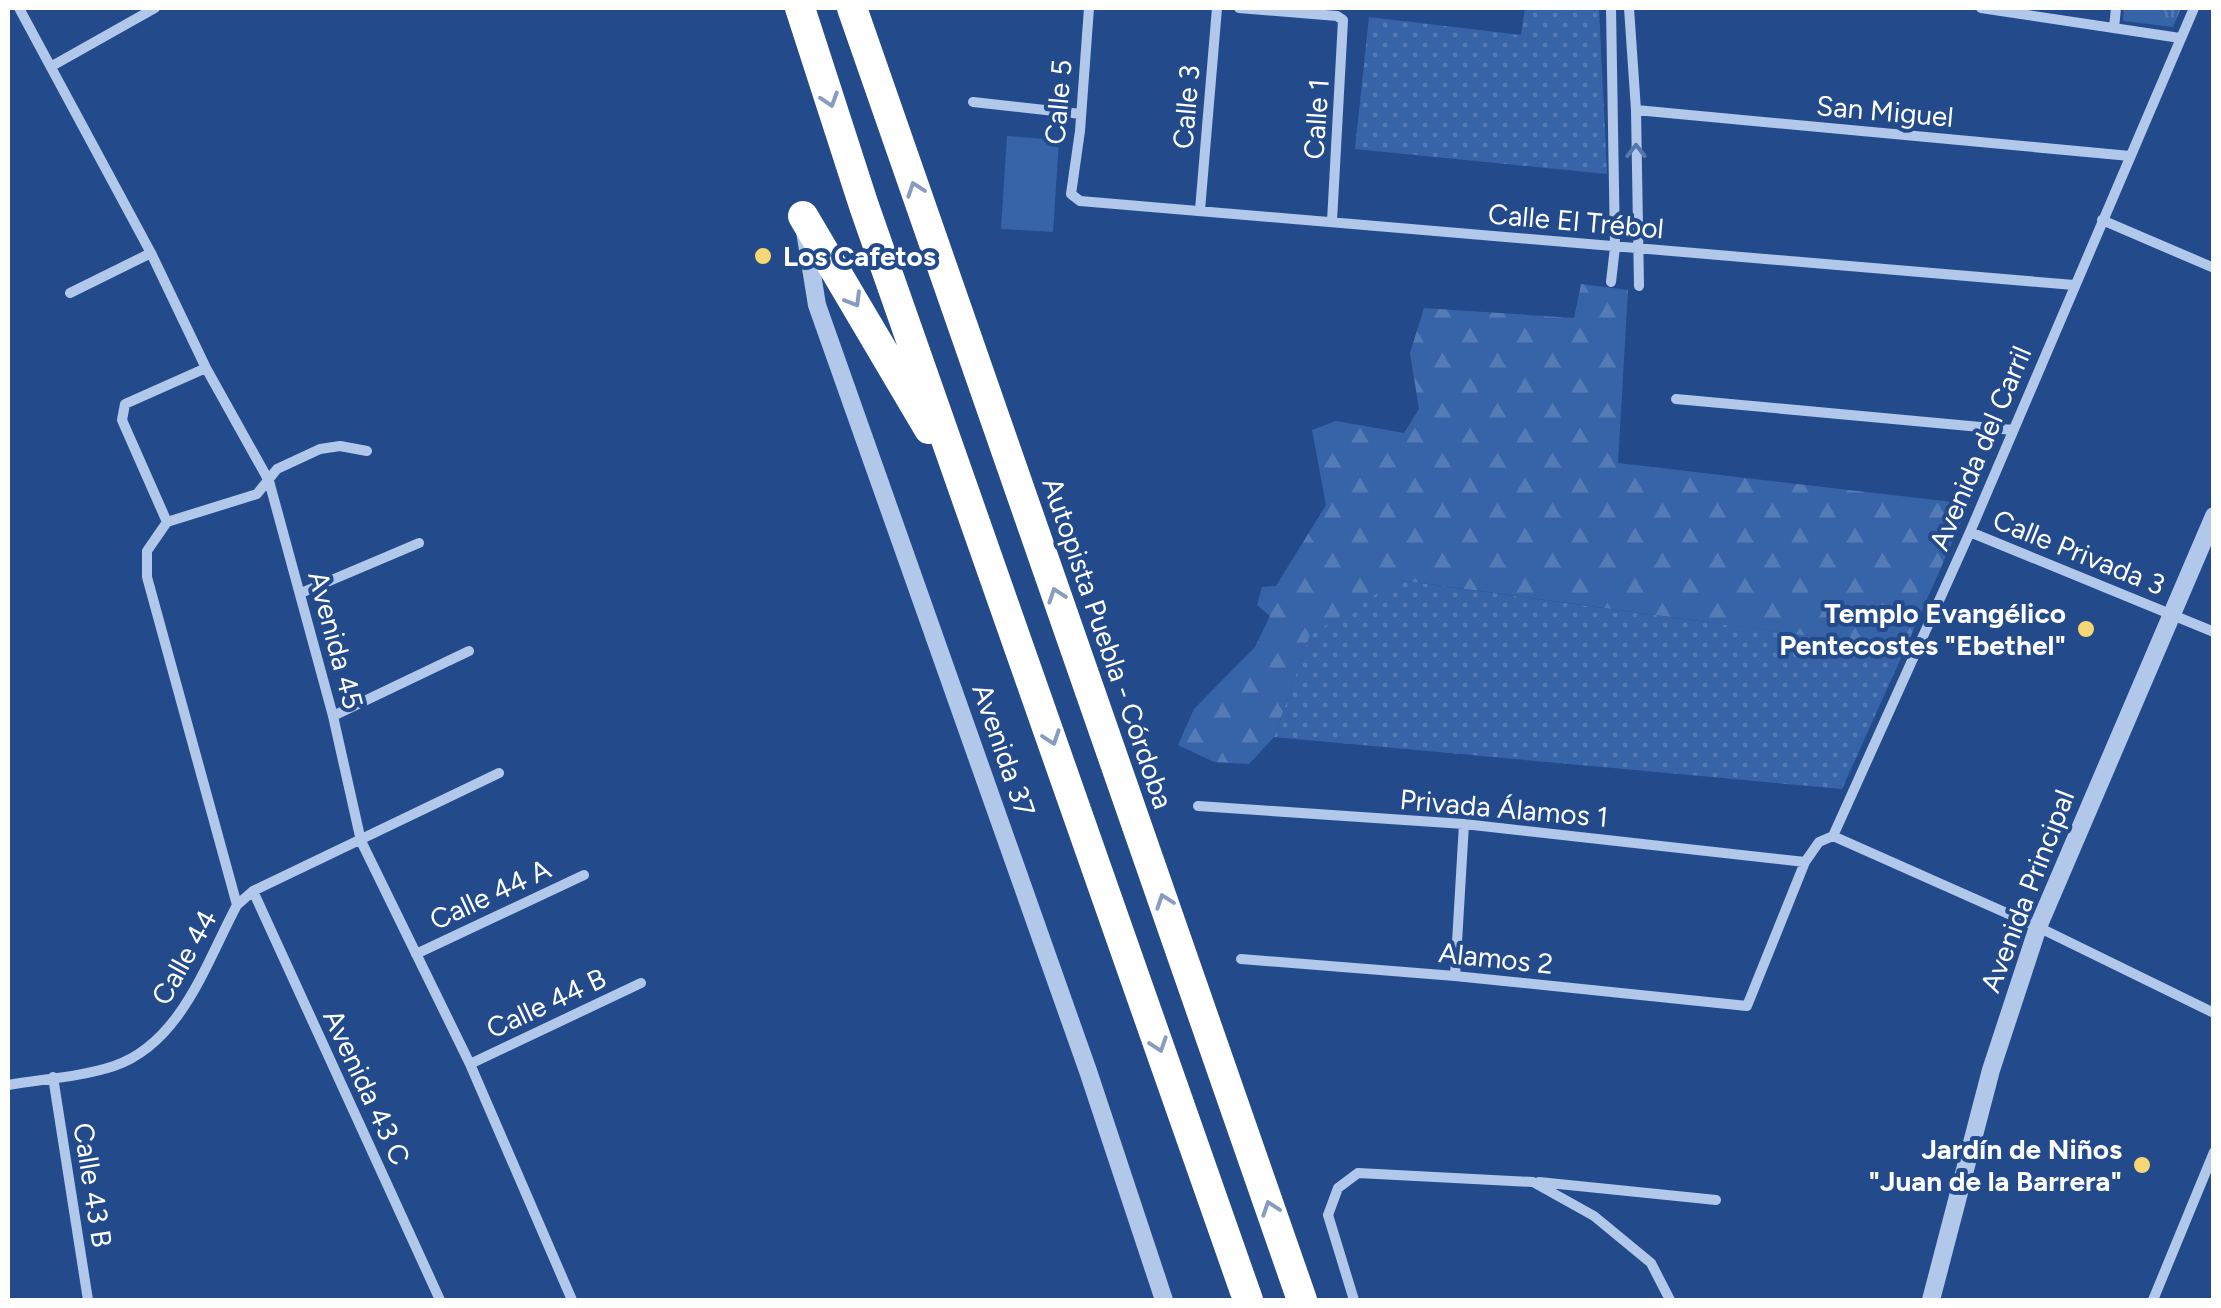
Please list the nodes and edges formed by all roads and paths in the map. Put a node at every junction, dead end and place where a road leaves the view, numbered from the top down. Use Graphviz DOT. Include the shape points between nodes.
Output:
graph roads {
  1 [pos="19,8"];
  2 [pos="155,8"];
  3 [pos="800,8"];
  4 [pos="852,8"];
  5 [pos="1089,8"];
  6 [pos="1217,8"];
  7 [pos="1239,8"];
  8 [pos="1611,8"];
  9 [pos="1629,8"];
  10 [pos="1981,8"];
  11 [pos="2116,8"];
  12 [pos="2194,8"];
  13 [pos="2114,28"];
  14 [pos="2180,38"];
  15 [pos="1633,39"];
  16 [pos="1612,40"];
  17 [pos="52,66"];
  18 [pos="974,102"];
  19 [pos="1636,110"];
  20 [pos="1081,114"];
  21 [pos="2130,156"];
  22 [pos="1075,199"];
  23 [pos="1200,210"];
  24 [pos="804,216"];
  25 [pos="2102,220"];
  26 [pos="1332,221"];
  27 [pos="1616,247"];
  28 [pos="1636,248"];
  29 [pos="151,253"];
  30 [pos="2214,268"];
  31 [pos="1611,282"];
  32 [pos="2074,285"];
  33 [pos="1638,286"];
  34 [pos="70,293"];
  35 [pos="206,368"];
  36 [pos="1676,399"];
  37 [pos="2014,430"];
  38 [pos="367,450"];
  39 [pos="269,481"];
  40 [pos="969,497"];
  41 [pos="2214,516"];
  42 [pos="167,522"];
  43 [pos="1970,532"];
  44 [pos="419,543"];
  45 [pos="301,594"];
  46 [pos="2171,614"];
  47 [pos="2214,632"];
  48 [pos="469,652"];
  49 [pos="333,716"];
  50 [pos="499,773"];
  51 [pos="1198,806"];
  52 [pos="1464,824"];
  53 [pos="1833,836"];
  54 [pos="361,841"];
  55 [pos="1805,862"];
  56 [pos="584,875"];
  57 [pos="253,892"];
  58 [pos="237,905"];
  59 [pos="2038,927"];
  60 [pos="416,954"];
  61 [pos="1240,958"];
  62 [pos="1455,976"];
  63 [pos="641,983"];
  64 [pos="1747,1006"];
  65 [pos="2214,1014"];
  66 [pos="470,1064"];
  67 [pos="53,1077"];
  68 [pos="8,1085"];
  69 [pos="2213,1155"];
  70 [pos="1533,1182"];
  71 [pos="1716,1200"];
  72 [pos="1239,1293"];
  73 [pos="88,1300"];
  74 [pos="440,1300"];
  75 [pos="572,1300"];
  76 [pos="1164,1300"];
  77 [pos="1302,1300"];
  78 [pos="1354,1300"];
  79 [pos="1670,1300"];
  80 [pos="1932,1300"];
  81 [pos="2153,1300"];
  1 -- 17 [label="street, Avenida 45"];
  2 -- 17 [label="street"];
  3 -- 40 [label="highway, one-way"];
  77 -- 4 [label="highway, Autopista Puebla - Córdoba, one-way"];
  5 -- 20 [label="street, Calle 5"];
  6 -- 23 [label="street, Calle 3"];
  7 -- 26 [label="street, Calle 1" via="1343,20"];
  8 -- 16 [label="street"];
  9 -- 15 [label="street"];
  10 -- 13 [label="street"];
  11 -- 13 [label="street"];
  12 -- 14 [label="street, Avenida del Carril"];
  13 -- 14 [label="street"];
  14 -- 21 [label="street, Avenida del Carril"];
  15 -- 16 [label="street"];
  15 -- 19 [label="street"];
  16 -- 27 [label="street"];
  17 -- 29 [label="street, Avenida 45"];
  18 -- 20 [label="street"];
  19 -- 21 [label="street, San Miguel"];
  28 -- 19 [label="street, one-way"];
  20 -- 22 [label="street, Calle 5"];
  21 -- 25 [label="street, Avenida del Carril"];
  22 -- 23 [label="street, Calle El Trébol"];
  23 -- 26 [label="street, Calle El Trébol"];
  24 -- 40 [label="highway, one-way"];
  24 -- 76 [label="street, Avenida 37" via="818,305"];
  25 -- 30 [label="street"];
  25 -- 32 [label="street, Avenida del Carril"];
  26 -- 27 [label="street, Calle El Trébol"];
  27 -- 28 [label="street, Calle El Trébol"];
  27 -- 31 [label="street"];
  28 -- 32 [label="street, Calle El Trébol"];
  28 -- 33 [label="street"];
  29 -- 34 [label="street"];
  29 -- 35 [label="street, Avenida 45"];
  32 -- 37 [label="street, Avenida del Carril"];
  35 -- 39 [label="street, Avenida 45"];
  35 -- 42 [label="street" via="125,404 122,412"];
  36 -- 37 [label="street"];
  37 -- 43 [label="street, Avenida del Carril"];
  38 -- 39 [label="street" via="320,450 276,469"];
  39 -- 42 [label="street" via="256,494"];
  39 -- 45 [label="street, Avenida 45"];
  40 -- 72 [label="highway, one-way"];
  41 -- 46 [label="street, Avenida Principal"];
  42 -- 58 [label="street" via="147,551 147,577"];
  43 -- 46 [label="street, Calle Privada 3"];
  43 -- 53 [label="street, Avenida del Carril"];
  44 -- 45 [label="street"];
  45 -- 49 [label="street, Avenida 45"];
  46 -- 47 [label="street, Calle Privada 3"];
  46 -- 59 [label="street, Avenida Principal"];
  48 -- 49 [label="street"];
  49 -- 54 [label="street, Avenida 45"];
  50 -- 54 [label="street, Calle 44"];
  51 -- 52 [label="street, Privada Álamos 1"];
  52 -- 55 [label="street, Privada Álamos 1"];
  52 -- 62 [label="street"];
  53 -- 55 [label="street, Avenida del Carril" via="1819,842"];
  53 -- 59 [label="street"];
  54 -- 57 [label="street, Calle 44"];
  54 -- 60 [label="street, Avenida 45"];
  55 -- 64 [label="street, Avenida del Carril"];
  56 -- 60 [label="street, Calle 44 A"];
  57 -- 58 [label="street, Calle 44"];
  57 -- 74 [label="street, Avenida 43 C"];
  58 -- 67 [label="street, Calle 44" via="174,1023 158,1039 112,1066"];
  59 -- 65 [label="street"];
  59 -- 80 [label="street, Avenida Principal" via="1991,1070"];
  60 -- 66 [label="street, Avenida 45"];
  61 -- 62 [label="street, Alamos 2"];
  62 -- 64 [label="street, Alamos 2"];
  63 -- 66 [label="street, Calle 44 B"];
  66 -- 75 [label="street, Avenida 45"];
  67 -- 68 [label="street, Calle 44"];
  67 -- 73 [label="street, Calle 43 B"];
  69 -- 81 [label="street"];
  70 -- 71 [label="street"];
  70 -- 78 [label="street" via="1358,1173 1338,1188 1328,1215"];
  70 -- 79 [label="street" via="1594,1216 1651,1263"];
}
